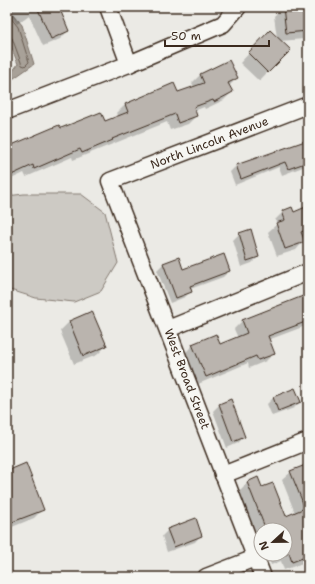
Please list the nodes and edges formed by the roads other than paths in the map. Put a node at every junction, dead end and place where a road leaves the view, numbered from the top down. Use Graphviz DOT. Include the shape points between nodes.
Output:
graph roads {
  1 [pos="108,7"];
  2 [pos="238,7"];
  3 [pos="130,64"];
  4 [pos="308,105"];
  5 [pos="7,111"];
  6 [pos="110,181"];
  7 [pos="308,272"];
  8 [pos="168,329"];
  9 [pos="308,441"];
  10 [pos="223,475"];
  11 [pos="253,553"];
  12 [pos="253,559"];
  13 [pos="257,562"];
  14 [pos="206,577"];
  15 [pos="263,577"];
  1 -- 3 [label="street"];
  2 -- 3 [label="street" via="223,24"];
  3 -- 5 [label="street"];
  4 -- 6 [label="street, North Lincoln Avenue"];
  6 -- 8 [label="street, West Broad Street"];
  7 -- 8 [label="street"];
  8 -- 10 [label="street, West Broad Street"];
  9 -- 10 [label="street"];
  10 -- 11 [label="street, West Broad Street"];
  12 -- 14 [label="street"];
  13 -- 15 [label="street, West Broad Street"];
}
